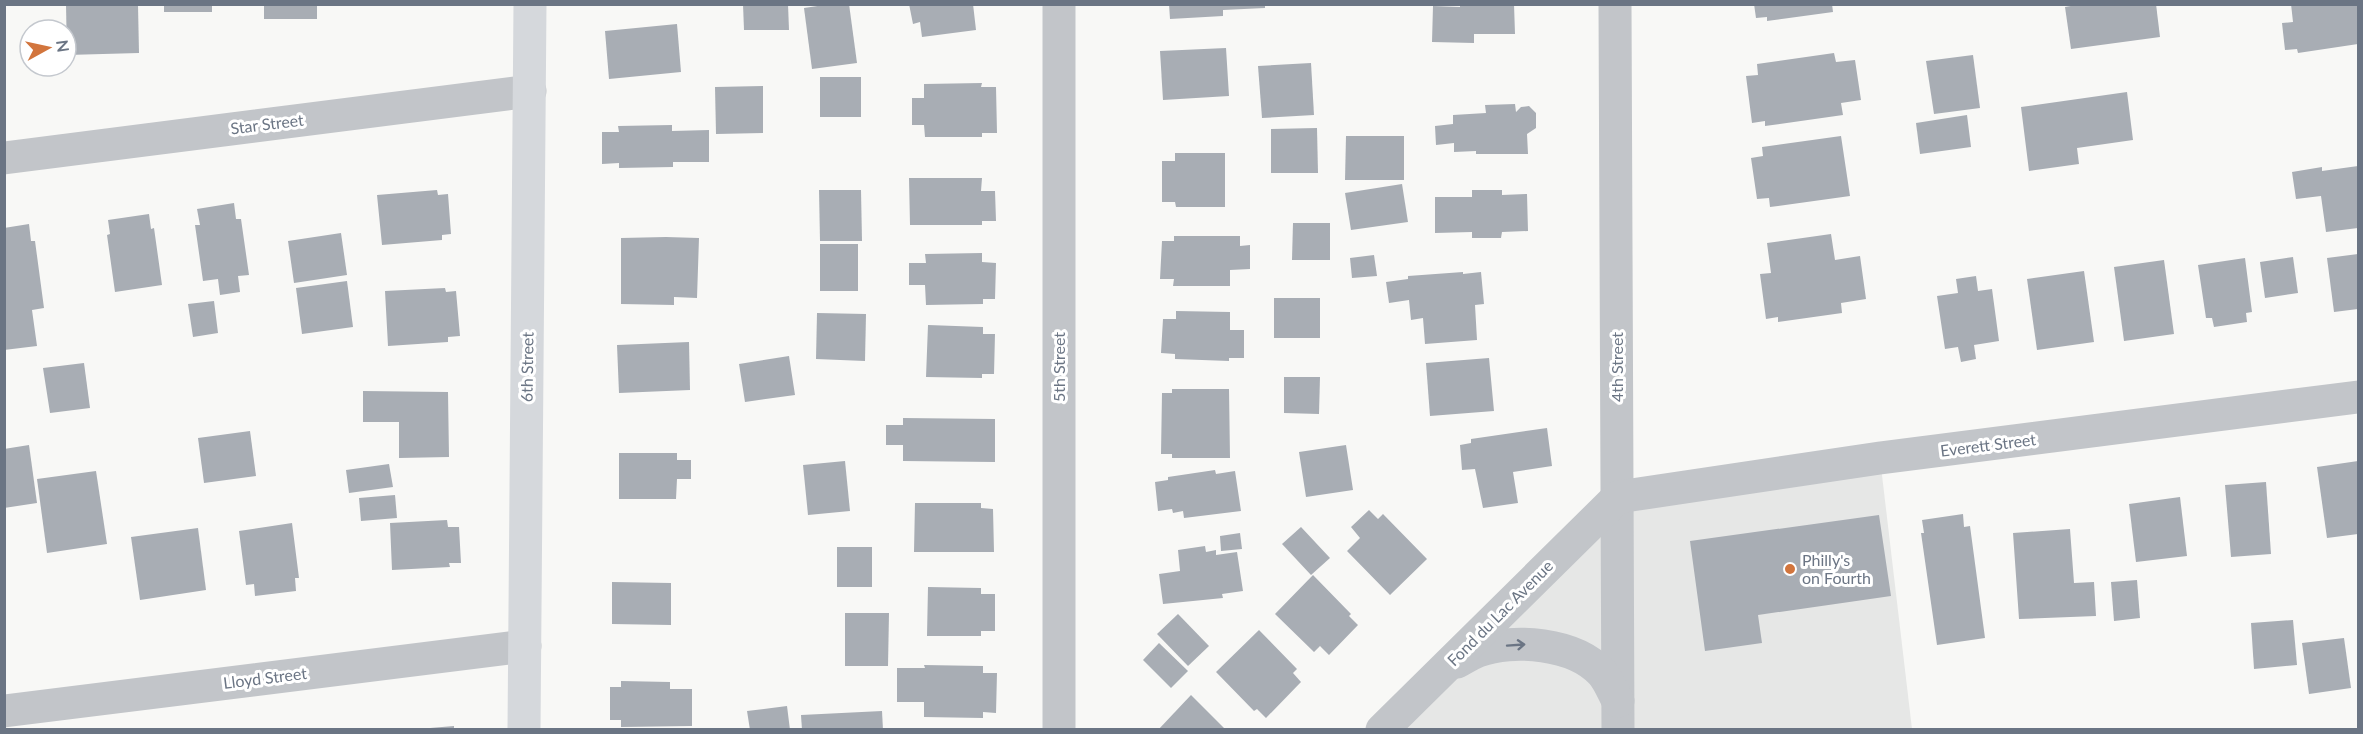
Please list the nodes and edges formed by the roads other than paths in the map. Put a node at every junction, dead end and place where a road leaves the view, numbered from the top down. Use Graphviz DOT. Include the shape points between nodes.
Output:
graph roads {
  1 [pos="530,4"];
  2 [pos="1059,4"];
  3 [pos="1615,4"];
  4 [pos="530,91"];
  5 [pos="4,158"];
  6 [pos="2358,397"];
  7 [pos="1618,497"];
  8 [pos="525,646"];
  9 [pos="1442,670"];
  10 [pos="4,711"];
  11 [pos="1618,715"];
  12 [pos="524,729"];
  13 [pos="1059,729"];
  14 [pos="1382,729"];
  1 -- 4 [label="main road, 6th Street"];
  2 -- 13 [label="street, 5th Street"];
  3 -- 7 [label="street, 4th Street"];
  4 -- 5 [label="street, Star Street"];
  4 -- 8 [label="main road, 6th Street"];
  6 -- 7 [label="street, Everett Street" via="1880,458"];
  7 -- 9 [label="street, Fond du Lac Avenue"];
  7 -- 11 [label="street, 4th Street"];
  8 -- 10 [label="street, Lloyd Street"];
  8 -- 12 [label="main road, 6th Street"];
  9 -- 11 [label="street, one-way" via="1477,651 1516,645 1563,650 1601,672"];
  9 -- 14 [label="street, Fond du Lac Avenue"];
}
